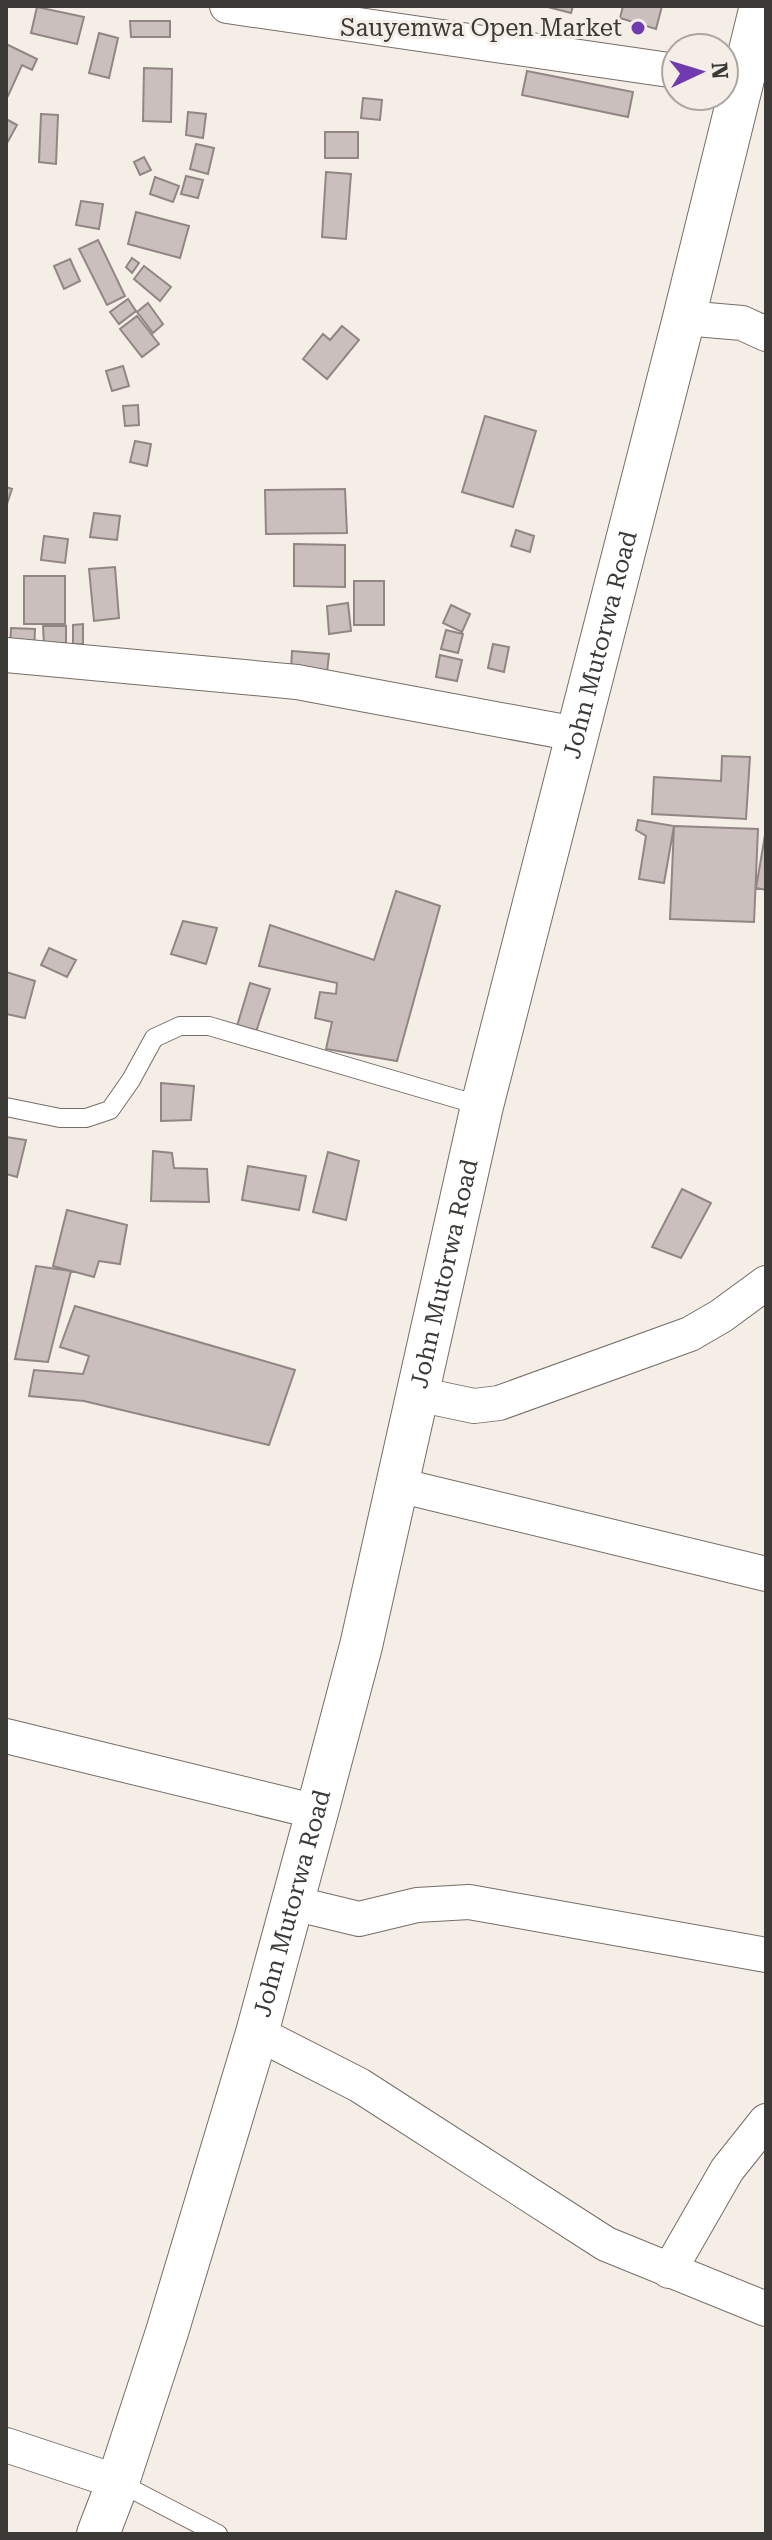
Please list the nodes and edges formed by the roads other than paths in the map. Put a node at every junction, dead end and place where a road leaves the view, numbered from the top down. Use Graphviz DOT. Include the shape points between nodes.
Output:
graph roads {
  1 [pos="227,6"];
  2 [pos="761,6"];
  3 [pos="740,61"];
  4 [pos="660,69"];
  5 [pos="726,112"];
  6 [pos="684,318"];
  7 [pos="766,334"];
  8 [pos="6,655"];
  9 [pos="576,734"];
  10 [pos="482,1106"];
  11 [pos="6,1107"];
  12 [pos="766,1283"];
  13 [pos="417,1394"];
  14 [pos="398,1485"];
  15 [pos="766,1574"];
  16 [pos="6,1736"];
  17 [pos="317,1812"];
  18 [pos="293,1903"];
  19 [pos="766,1955"];
  20 [pos="257,2033"];
  21 [pos="766,2121"];
  22 [pos="669,2271"];
  23 [pos="766,2309"];
  24 [pos="6,2445"];
  25 [pos="118,2482"];
  26 [pos="98,2534"];
  27 [pos="218,2534"];
  1 -- 4 [label="street"];
  2 -- 3 [label="street, John Mutorwa Road"];
  5 -- 6 [label="street, John Mutorwa Road"];
  6 -- 7 [label="street" via="742,323"];
  6 -- 9 [label="street, John Mutorwa Road"];
  8 -- 9 [label="street" via="297,682"];
  9 -- 10 [label="street, John Mutorwa Road"];
  10 -- 11 [label="lane" via="209,1026 180,1026 154,1038 110,1110 86,1118 60,1118"];
  10 -- 13 [label="street, John Mutorwa Road"];
  12 -- 13 [label="street" via="690,1334 499,1403 474,1406"];
  13 -- 14 [label="street, John Mutorwa Road"];
  14 -- 15 [label="street"];
  14 -- 17 [label="street, John Mutorwa Road"];
  16 -- 17 [label="street"];
  17 -- 18 [label="street, John Mutorwa Road"];
  18 -- 19 [label="street" via="359,1919 417,1905 469,1902"];
  18 -- 20 [label="street, John Mutorwa Road"];
  20 -- 22 [label="street" via="359,2085 606,2244"];
  20 -- 25 [label="street, John Mutorwa Road"];
  21 -- 22 [label="street" via="727,2170"];
  22 -- 23 [label="street"];
  24 -- 25 [label="street"];
  25 -- 26 [label="street, John Mutorwa Road"];
  25 -- 27 [label="lane"];
}
